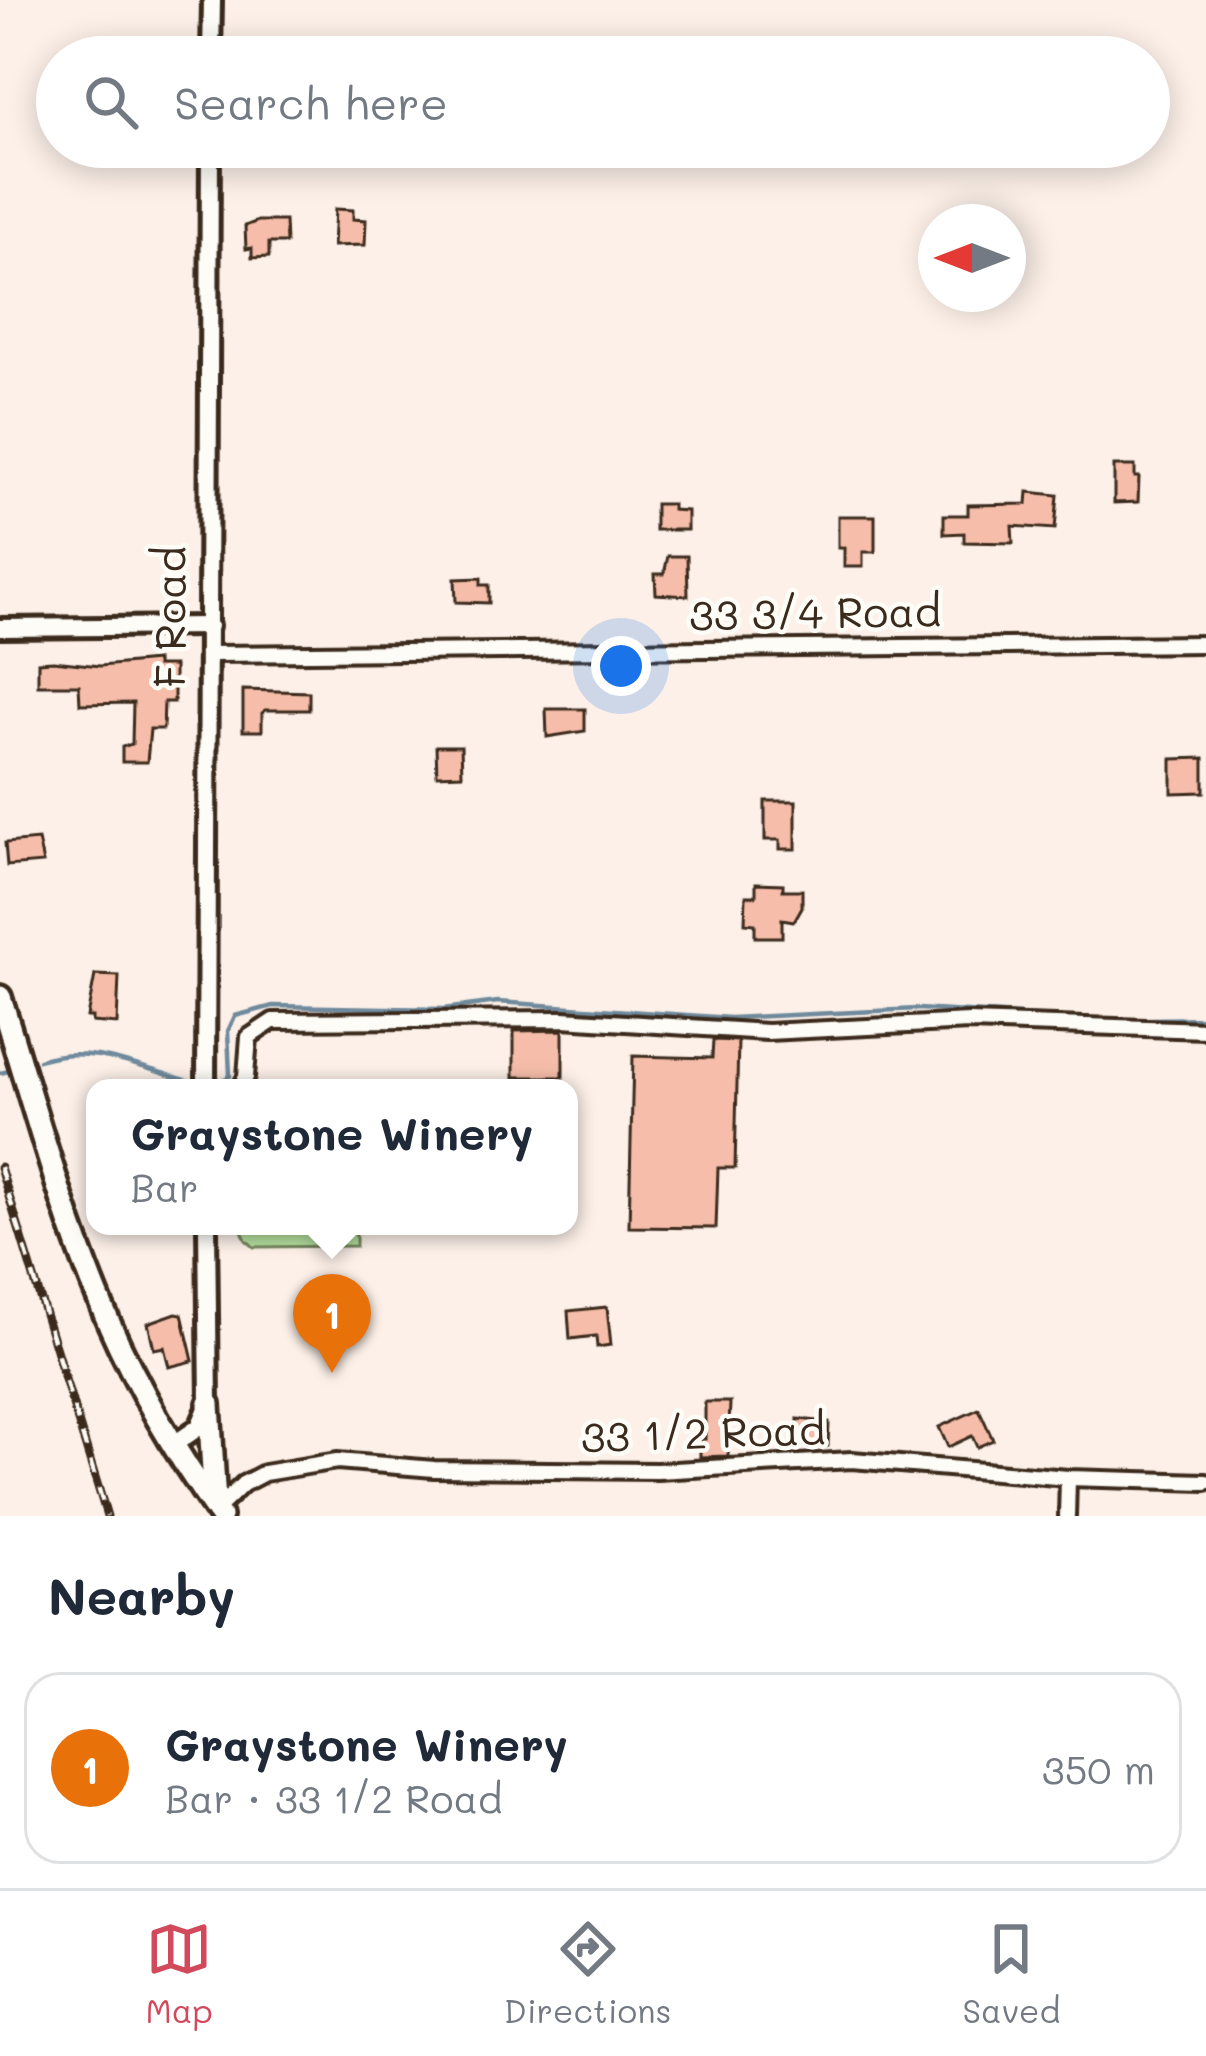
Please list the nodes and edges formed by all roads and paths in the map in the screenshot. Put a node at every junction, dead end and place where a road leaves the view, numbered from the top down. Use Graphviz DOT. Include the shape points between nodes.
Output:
graph roads {
  1 [pos="212,0"];
  2 [pos="211,36"];
  3 [pos="210,168"];
  4 [pos="209,626"];
  5 [pos="0,628"];
  6 [pos="1206,644"];
  7 [pos="209,654"];
  8 [pos="0,997"];
  9 [pos="1206,1030"];
  10 [pos="206,1079"];
  11 [pos="245,1079"];
  12 [pos="207,1235"];
  13 [pos="209,1404"];
  14 [pos="173,1445"];
  15 [pos="1068,1478"];
  16 [pos="1206,1482"];
  17 [pos="218,1513"];
  18 [pos="1067,1516"];
  1 -- 2 [label="street"];
  3 -- 4 [label="street, F Road"];
  4 -- 5 [label="street"];
  4 -- 7 [label="street, F Road"];
  6 -- 7 [label="street, 33 3/4 Road"];
  7 -- 10 [label="street, F Road"];
  8 -- 14 [label="main road" via="93,1284"];
  9 -- 11 [label="street" via="969,1022 767,1032 563,1019 273,1021 249,1037"];
  12 -- 13 [label="street"];
  13 -- 14 [label="street" via="200,1427"];
  13 -- 17 [label="main road"];
  14 -- 17 [label="main road"];
  15 -- 16 [label="street, 33 1/2 Road"];
  15 -- 17 [label="street, 33 1/2 Road" via="852,1460 657,1471 337,1461 264,1473"];
  15 -- 18 [label="street"];
}
